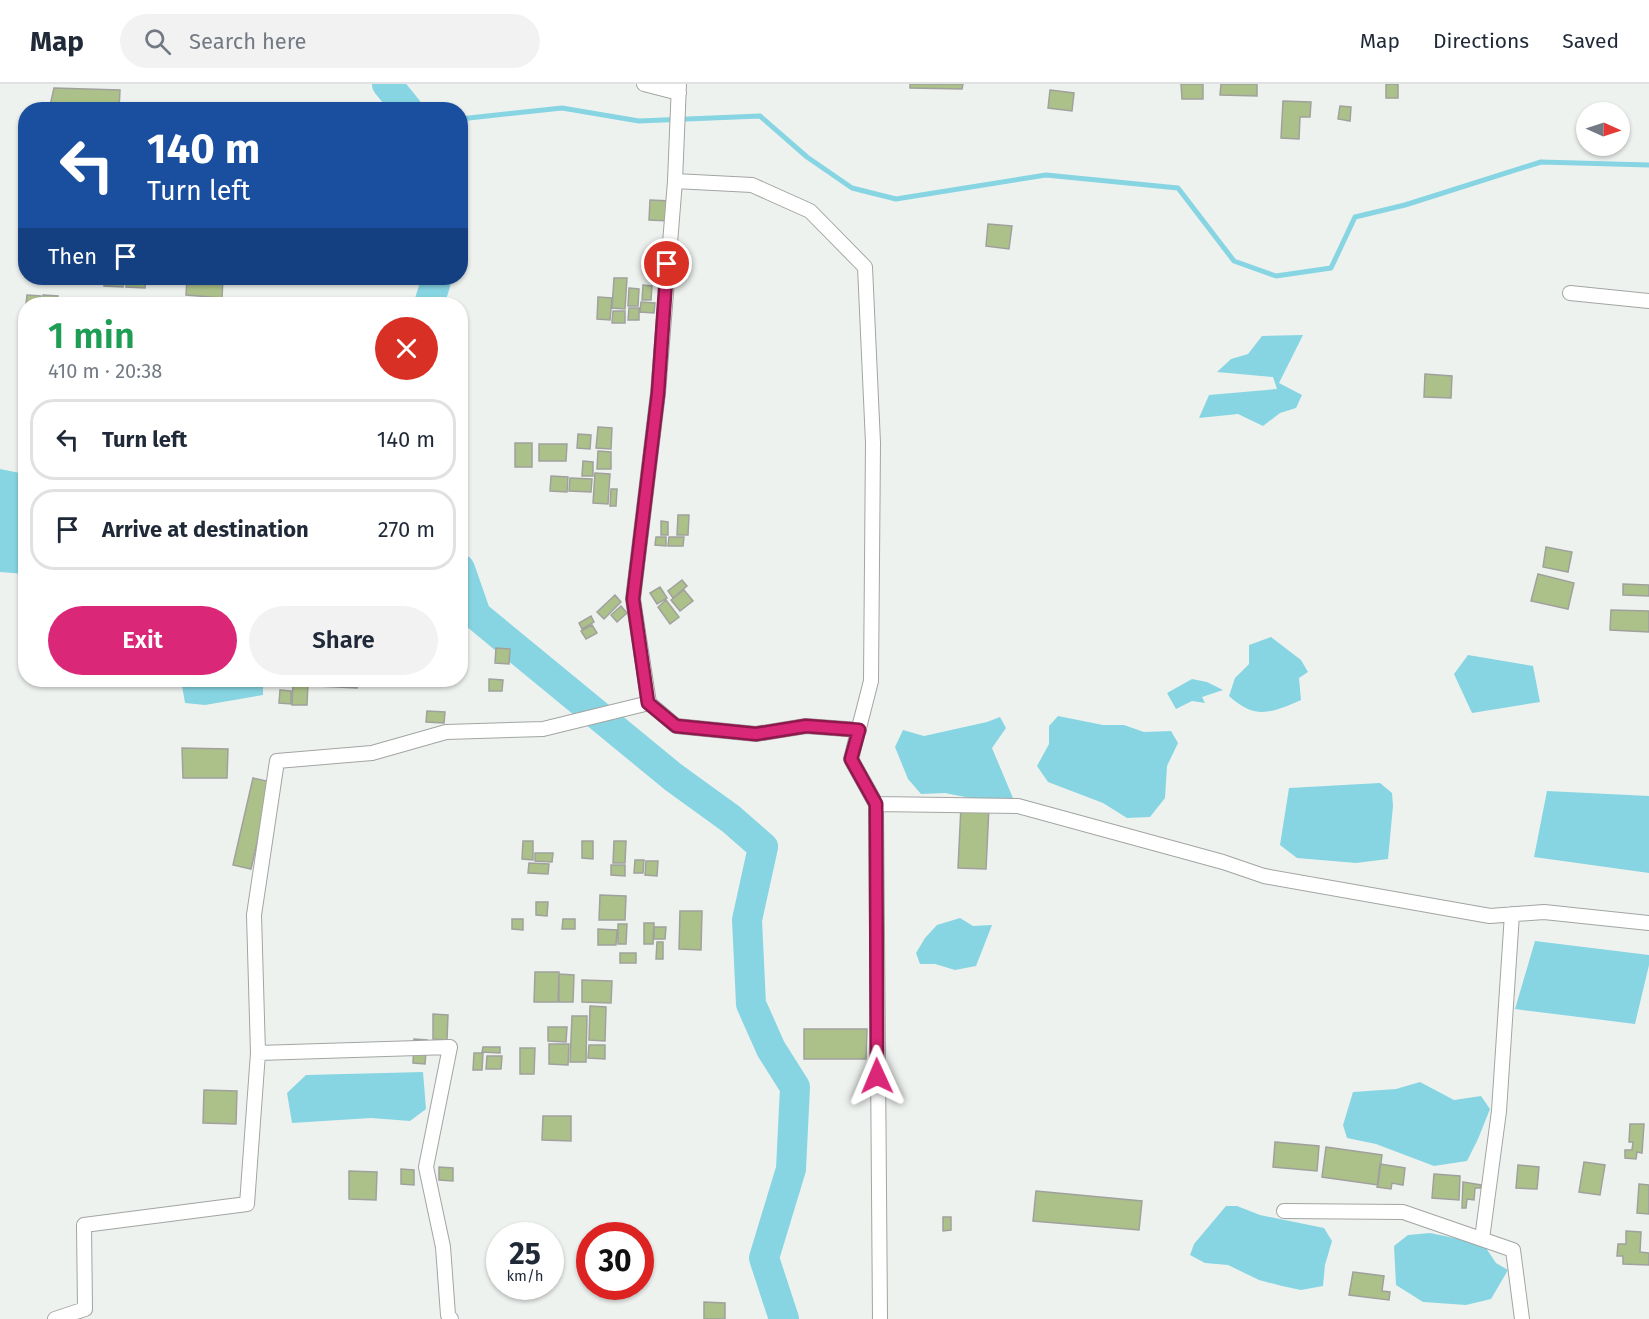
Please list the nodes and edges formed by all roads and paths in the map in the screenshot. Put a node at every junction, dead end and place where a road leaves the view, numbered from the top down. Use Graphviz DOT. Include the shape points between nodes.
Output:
graph roads {
  1 [pos="644,84"];
  2 [pos="679,88"];
  3 [pos="675,181"];
  4 [pos="1570,293"];
  5 [pos="1649,301"];
  6 [pos="648,703"];
  7 [pos="859,730"];
  8 [pos="876,804"];
  9 [pos="1512,914"];
  10 [pos="1649,923"];
  11 [pos="258,1053"];
  12 [pos="1284,1210"];
  13 [pos="1482,1239"];
  14 [pos="55,1319"];
  15 [pos="451,1319"];
  16 [pos="880,1319"];
  17 [pos="1522,1319"];
  1 -- 2 [label="street"];
  2 -- 3 [label="street"];
  3 -- 6 [label="street" via="658,393 633,599"];
  3 -- 7 [label="street" via="753,185 810,211 866,267 873,443 872,681"];
  4 -- 5 [label="street"];
  6 -- 7 [label="street" via="676,726 756,734 806,726"];
  6 -- 11 [label="street" via="543,729 446,732 372,753 277,761 254,915"];
  7 -- 8 [label="street" via="851,759"];
  8 -- 9 [label="street" via="1018,806 1264,876 1490,916"];
  8 -- 16 [label="street"];
  9 -- 10 [label="street" via="1544,912"];
  9 -- 13 [label="street" via="1499,1111"];
  11 -- 14 [label="street" via="247,1204 84,1226 85,1309"];
  11 -- 15 [label="street" via="450,1047 426,1167 443,1247"];
  12 -- 13 [label="street" via="1403,1212"];
  13 -- 17 [label="street" via="1513,1250"];
}
